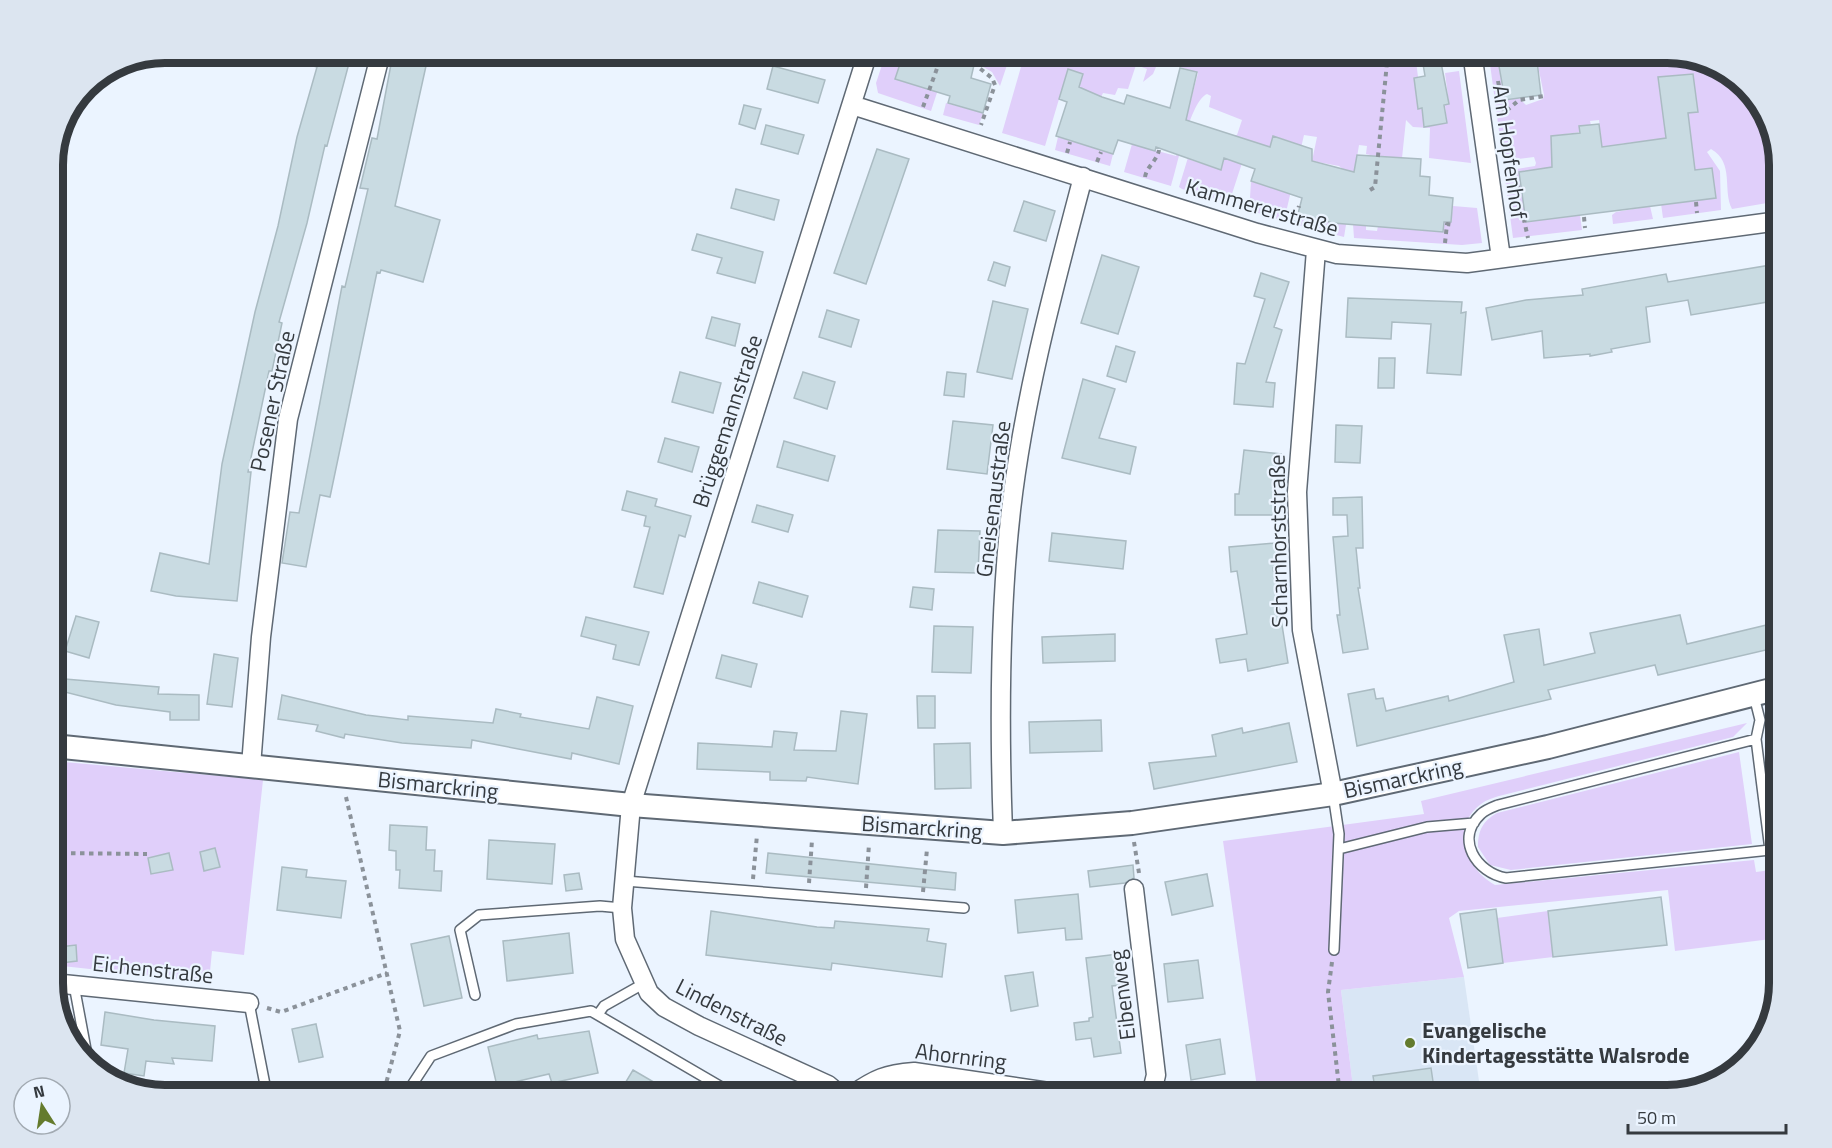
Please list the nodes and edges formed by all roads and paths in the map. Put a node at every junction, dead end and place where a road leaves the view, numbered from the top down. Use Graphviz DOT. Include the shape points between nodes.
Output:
graph roads {
  1 [pos="378,63"];
  2 [pos="865,63"];
  3 [pos="939,63"];
  4 [pos="979,63"];
  5 [pos="1388,63"];
  6 [pos="1474,63"];
  7 [pos="1496,70"];
  8 [pos="1544,96"];
  9 [pos="852,105"];
  10 [pos="922,111"];
  11 [pos="980,129"];
  12 [pos="1070,142"];
  13 [pos="1159,150"];
  14 [pos="1101,152"];
  15 [pos="1066,156"];
  16 [pos="1513,166"];
  17 [pos="1090,171"];
  18 [pos="1143,181"];
  19 [pos="1370,190"];
  20 [pos="1696,202"];
  21 [pos="1299,206"];
  22 [pos="1584,217"];
  23 [pos="1698,217"];
  24 [pos="1769,221"];
  25 [pos="1454,225"];
  26 [pos="1293,228"];
  27 [pos="1586,232"];
  28 [pos="1528,240"];
  29 [pos="1444,248"];
  30 [pos="1316,250"];
  31 [pos="1501,258"];
  32 [pos="1769,690"];
  33 [pos="1753,694"];
  34 [pos="1756,739"];
  35 [pos="63,747"];
  36 [pos="251,766"];
  37 [pos="347,775"];
  38 [pos="1332,794"];
  39 [pos="631,804"];
  40 [pos="759,814"];
  41 [pos="814,819"];
  42 [pos="871,823"];
  43 [pos="1132,823"];
  44 [pos="1474,823"];
  45 [pos="929,827"];
  46 [pos="1004,833"];
  47 [pos="1769,842"];
  48 [pos="1339,849"];
  49 [pos="1769,850"];
  50 [pos="63,853"];
  51 [pos="147,854"];
  52 [pos="625,881"];
  53 [pos="1134,890"];
  54 [pos="752,891"];
  55 [pos="808,896"];
  56 [pos="864,900"];
  57 [pos="922,905"];
  58 [pos="622,908"];
  59 [pos="964,908"];
  60 [pos="1334,950"];
  61 [pos="387,973"];
  62 [pos="63,984"];
  63 [pos="643,984"];
  64 [pos="74,985"];
  65 [pos="475,995"];
  66 [pos="249,1003"];
  67 [pos="599,1013"];
  68 [pos="86,1047"];
  69 [pos="265,1085"];
  70 [pos="386,1085"];
  71 [pos="412,1085"];
  72 [pos="718,1085"];
  73 [pos="828,1085"];
  74 [pos="867,1085"];
  75 [pos="1002,1085"];
  76 [pos="1154,1085"];
  77 [pos="1339,1085"];
  1 -- 36 [label="street, Posener Straße" via="288,418 262,625"];
  2 -- 9 [label="street, Brüggemannstraße"];
  3 -- 10 [label="path"];
  4 -- 11 [label="path" via="994,85"];
  5 -- 19 [label="path" via="1379,164 1375,187"];
  6 -- 31 [label="street, Am Hopfenhof"];
  7 -- 8 [label="path" via="1504,113 1519,100"];
  9 -- 17 [label="street, Kammererstraße"];
  9 -- 39 [label="street, Brüggemannstraße"];
  12 -- 15 [label="path"];
  13 -- 18 [label="path"];
  14 -- 17 [label="path"];
  16 -- 28 [label="path"];
  17 -- 30 [label="street, Kammererstraße"];
  17 -- 46 [label="street, Gneisenaustraße" via="1044,328 1011,510 1000,744"];
  20 -- 23 [label="path"];
  21 -- 26 [label="path"];
  22 -- 27 [label="path"];
  24 -- 31 [label="street, Kammererstraße"];
  25 -- 29 [label="path" via="1446,225"];
  30 -- 31 [label="street, Kammererstraße" via="1432,262 1467,263"];
  30 -- 38 [label="street, Scharnhorststraße" via="1297,492 1302,630"];
  32 -- 33 [label="street, Bismarckring"];
  33 -- 34 [label="lane" via="1760,720"];
  33 -- 38 [label="street, Bismarckring" via="1548,747"];
  34 -- 44 [label="lane" via="1498,805 1481,813"];
  34 -- 47 [label="lane"];
  35 -- 36 [label="street, Bismarckring"];
  36 -- 37 [label="street, Bismarckring"];
  37 -- 39 [label="street, Bismarckring"];
  37 -- 61 [label="path" via="345,791"];
  38 -- 43 [label="street, Bismarckring"];
  38 -- 48 [label="lane"];
  39 -- 40 [label="street, Bismarckring"];
  39 -- 52 [label="street, Lindenstraße"];
  40 -- 41 [label="street, Bismarckring"];
  40 -- 54 [label="path"];
  41 -- 42 [label="street, Bismarckring"];
  41 -- 55 [label="path"];
  42 -- 45 [label="street, Bismarckring"];
  42 -- 56 [label="path"];
  43 -- 46 [label="street, Bismarckring"];
  43 -- 53 [label="path" via="1140,882"];
  44 -- 48 [label="lane" via="1428,827"];
  44 -- 49 [label="lane" via="1470,847 1475,859 1485,871 1506,879"];
  45 -- 46 [label="street, Bismarckring"];
  45 -- 57 [label="path"];
  48 -- 60 [label="lane"];
  50 -- 51 [label="path"];
  52 -- 54 [label="lane"];
  52 -- 58 [label="street, Lindenstraße"];
  53 -- 76 [label="street, Eibenweg" via="1156,1075"];
  54 -- 55 [label="lane"];
  55 -- 56 [label="lane"];
  56 -- 57 [label="lane"];
  57 -- 59 [label="lane"];
  58 -- 63 [label="street, Lindenstraße" via="625,939"];
  58 -- 65 [label="lane" via="600,906 479,915 460,930"];
  60 -- 77 [label="path" via="1328,992"];
  61 -- 66 [label="path" via="281,1012"];
  61 -- 70 [label="path" via="400,1031"];
  62 -- 64 [label="street, Eichenstraße"];
  63 -- 67 [label="lane" via="604,1006"];
  63 -- 73 [label="street, Lindenstraße" via="664,1007"];
  64 -- 66 [label="street, Eichenstraße"];
  64 -- 68 [label="lane"];
  66 -- 69 [label="lane"];
  67 -- 71 [label="lane" via="591,1011 516,1024 431,1056"];
  67 -- 72 [label="lane"];
  74 -- 75 [label="street, Ahornring" via="891,1073 914,1072"];
}
